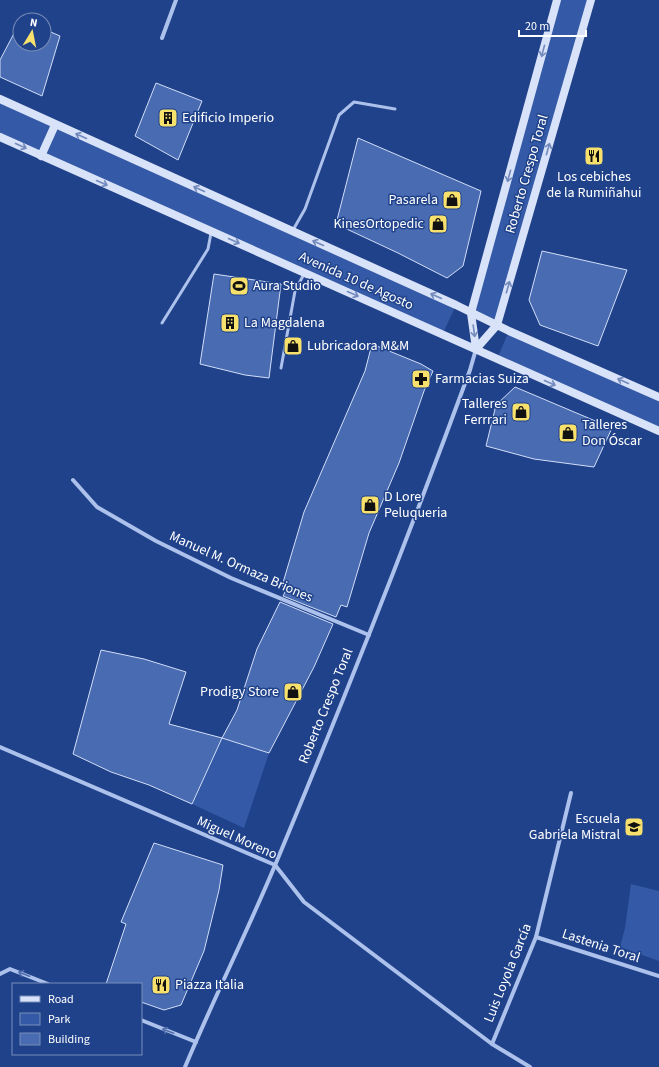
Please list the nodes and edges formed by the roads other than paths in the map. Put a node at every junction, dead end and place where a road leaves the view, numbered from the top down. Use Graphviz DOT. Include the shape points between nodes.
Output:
graph roads {
  1 [pos="176,0"];
  2 [pos="557,0"];
  3 [pos="591,0"];
  4 [pos="162,38"];
  5 [pos="0,100"];
  6 [pos="395,109"];
  7 [pos="55,125"];
  8 [pos="0,137"];
  9 [pos="41,156"];
  10 [pos="212,231"];
  11 [pos="292,231"];
  12 [pos="305,272"];
  13 [pos="472,313"];
  14 [pos="162,323"];
  15 [pos="497,325"];
  16 [pos="476,349"];
  17 [pos="281,368"];
  18 [pos="659,397"];
  19 [pos="659,431"];
  20 [pos="73,480"];
  21 [pos="370,635"];
  22 [pos="0,747"];
  23 [pos="571,793"];
  24 [pos="275,865"];
  25 [pos="536,937"];
  26 [pos="0,974"];
  27 [pos="659,976"];
  28 [pos="45,983"];
  29 [pos="142,1020"];
  30 [pos="196,1042"];
  31 [pos="492,1044"];
  32 [pos="185,1067"];
  33 [pos="530,1067"];
  1 -- 4 [label="street"];
  2 -- 13 [label="main road, Roberto Crespo Toral, one-way"];
  15 -- 3 [label="main road, Roberto Crespo Toral, one-way"];
  5 -- 7 [label="main road, Avenida 10 de Agosto"];
  6 -- 11 [label="lane" via="354,102 339,115 305,209"];
  7 -- 9 [label="main road"];
  11 -- 7 [label="main road, Avenida 10 de Agosto, one-way"];
  8 -- 9 [label="main road, Avenida 10 de Agosto, one-way"];
  9 -- 10 [label="main road, Avenida 10 de Agosto, one-way"];
  10 -- 12 [label="main road, Avenida 10 de Agosto, one-way"];
  10 -- 14 [label="lane" via="208,249"];
  13 -- 11 [label="main road, Avenida 10 de Agosto, one-way"];
  12 -- 16 [label="main road, Avenida 10 de Agosto, one-way"];
  12 -- 17 [label="lane" via="295,291"];
  13 -- 15 [label="main road, Avenida 10 de Agosto"];
  13 -- 16 [label="main road, Roberto Crespo Toral, one-way"];
  15 -- 16 [label="main road, Roberto Crespo Toral"];
  18 -- 15 [label="main road, Avenida 10 de Agosto, one-way"];
  16 -- 19 [label="main road, Avenida 10 de Agosto, one-way"];
  16 -- 21 [label="street, Roberto Crespo Toral"];
  20 -- 21 [label="street, Manuel M. Ormaza Briones" via="97,507 156,540 231,578"];
  21 -- 24 [label="street, Roberto Crespo Toral"];
  22 -- 24 [label="street, Miguel Moreno"];
  23 -- 25 [label="street, Luis Loyola García"];
  24 -- 30 [label="street, Roberto Crespo Toral"];
  24 -- 31 [label="street, Miguel Moreno" via="304,902"];
  25 -- 27 [label="street, Lastenia Toral"];
  25 -- 31 [label="street, Luis Loyola García"];
  28 -- 26 [label="street, one-way" via="10,969"];
  30 -- 29 [label="street, one-way"];
  30 -- 32 [label="street, Roberto Crespo Toral"];
  31 -- 33 [label="street, Miguel Moreno"];
}
